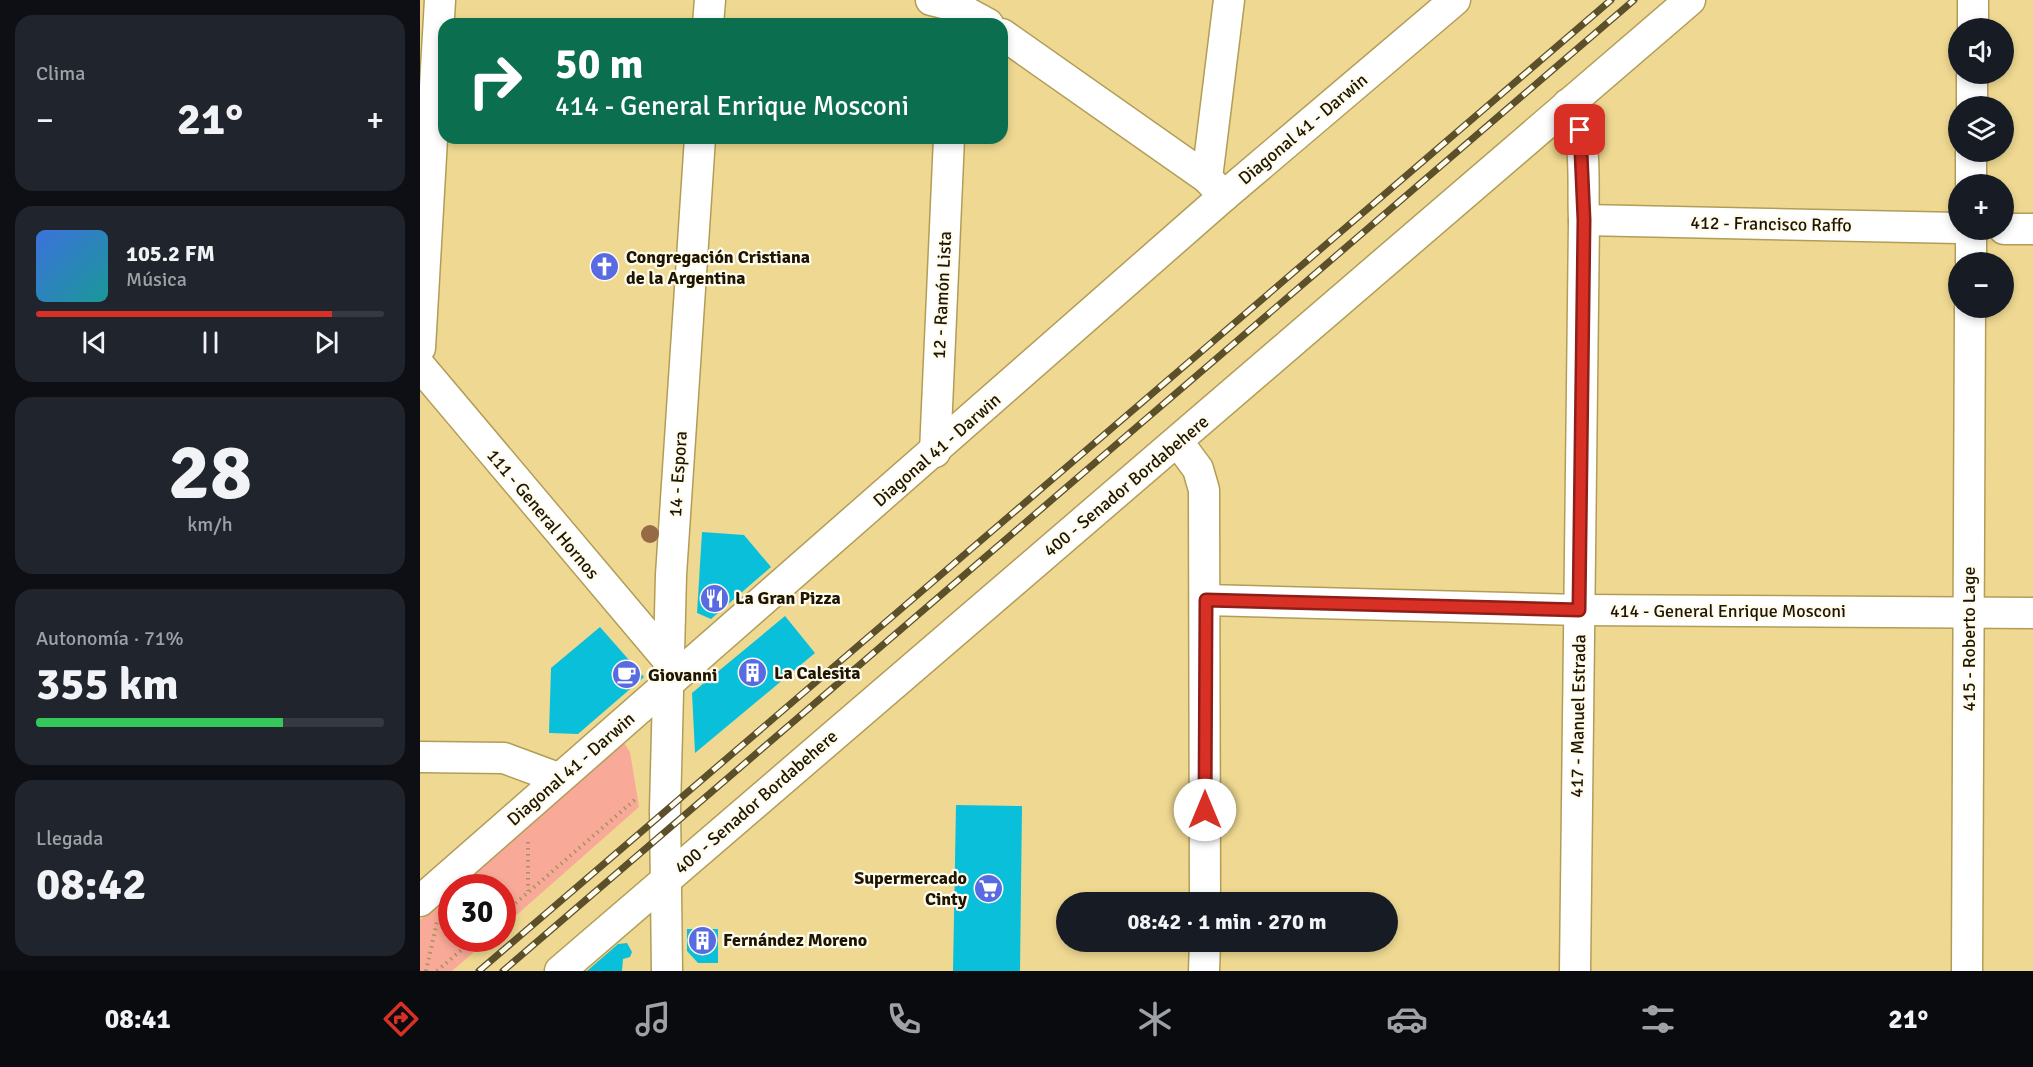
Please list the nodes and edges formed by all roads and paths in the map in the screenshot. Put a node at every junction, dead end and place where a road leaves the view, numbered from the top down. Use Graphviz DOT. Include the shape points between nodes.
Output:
graph roads {
  1 [pos="440,0"];
  2 [pos="710,0"];
  3 [pos="1229,0"];
  4 [pos="1455,0"];
  5 [pos="1690,0"];
  6 [pos="1973,0"];
  7 [pos="949,7"];
  8 [pos="439,18"];
  9 [pos="708,18"];
  10 [pos="974,18"];
  11 [pos="1973,18"];
  12 [pos="438,35"];
  13 [pos="1008,38"];
  14 [pos="1568,104"];
  15 [pos="700,144"];
  16 [pos="949,144"];
  17 [pos="1215,187"];
  18 [pos="1584,220"];
  19 [pos="1948,228"];
  20 [pos="2014,229"];
  21 [pos="2033,229"];
  22 [pos="1970,318"];
  23 [pos="420,348"];
  24 [pos="420,366"];
  25 [pos="1178,442"];
  26 [pos="935,452"];
  27 [pos="1206,600"];
  28 [pos="1579,610"];
  29 [pos="1969,613"];
  30 [pos="2033,613"];
  31 [pos="668,673"];
  32 [pos="420,757"];
  33 [pos="666,774"];
  34 [pos="558,778"];
  35 [pos="527,807"];
  36 [pos="667,879"];
  37 [pos="528,892"];
  38 [pos="1205,892"];
  39 [pos="420,901"];
  40 [pos="516,903"];
  41 [pos="459,952"];
  42 [pos="1205,952"];
  43 [pos="437,971"];
  44 [pos="560,971"];
  45 [pos="667,971"];
  46 [pos="1204,971"];
  47 [pos="1575,971"];
  48 [pos="1967,971"];
  1 -- 8 [label="street"];
  2 -- 9 [label="street"];
  3 -- 17 [label="street"];
  4 -- 17 [label="street, Diagonal 41 - Darwin"];
  5 -- 14 [label="street, 400 - Senador Bordabehere"];
  6 -- 11 [label="street"];
  7 -- 10 [label="street"];
  12 -- 23 [label="street"];
  13 -- 17 [label="street"];
  14 -- 18 [label="street, 417 - Manuel Estrada" via="1580,130"];
  14 -- 25 [label="street, 400 - Senador Bordabehere"];
  15 -- 31 [label="street, 14 - Espora"];
  16 -- 26 [label="street, 12 - Ramón Lista"];
  17 -- 26 [label="street, Diagonal 41 - Darwin"];
  18 -- 19 [label="street, 412 - Francisco Raffo"];
  18 -- 28 [label="street, 417 - Manuel Estrada"];
  20 -- 21 [label="street"];
  22 -- 29 [label="street, 415 - Roberto Lage"];
  24 -- 31 [label="street, 111 - General Hornos"];
  25 -- 27 [label="street" via="1198,470 1204,489"];
  25 -- 36 [label="street, 400 - Senador Bordabehere"];
  26 -- 31 [label="street, Diagonal 41 - Darwin"];
  27 -- 28 [label="street, 414 - General Enrique Mosconi"];
  27 -- 38 [label="street"];
  28 -- 29 [label="street, 414 - General Enrique Mosconi"];
  28 -- 47 [label="street, 417 - Manuel Estrada"];
  29 -- 30 [label="street, 414 - General Enrique Mosconi"];
  29 -- 48 [label="street, 415 - Roberto Lage"];
  31 -- 33 [label="street, 14 - Espora"];
  31 -- 34 [label="street, Diagonal 41 - Darwin"];
  32 -- 34 [label="street" via="504,758"];
  33 -- 36 [label="street, 14 - Espora"];
  33 -- 37 [label="path"];
  34 -- 35 [label="street, Diagonal 41 - Darwin"];
  35 -- 37 [label="path"];
  35 -- 39 [label="street, Diagonal 41 - Darwin"];
  36 -- 44 [label="street, 400 - Senador Bordabehere"];
  36 -- 45 [label="street, 14 - Espora"];
  37 -- 40 [label="path"];
  41 -- 43 [label="path"];
  42 -- 46 [label="street"];
}
